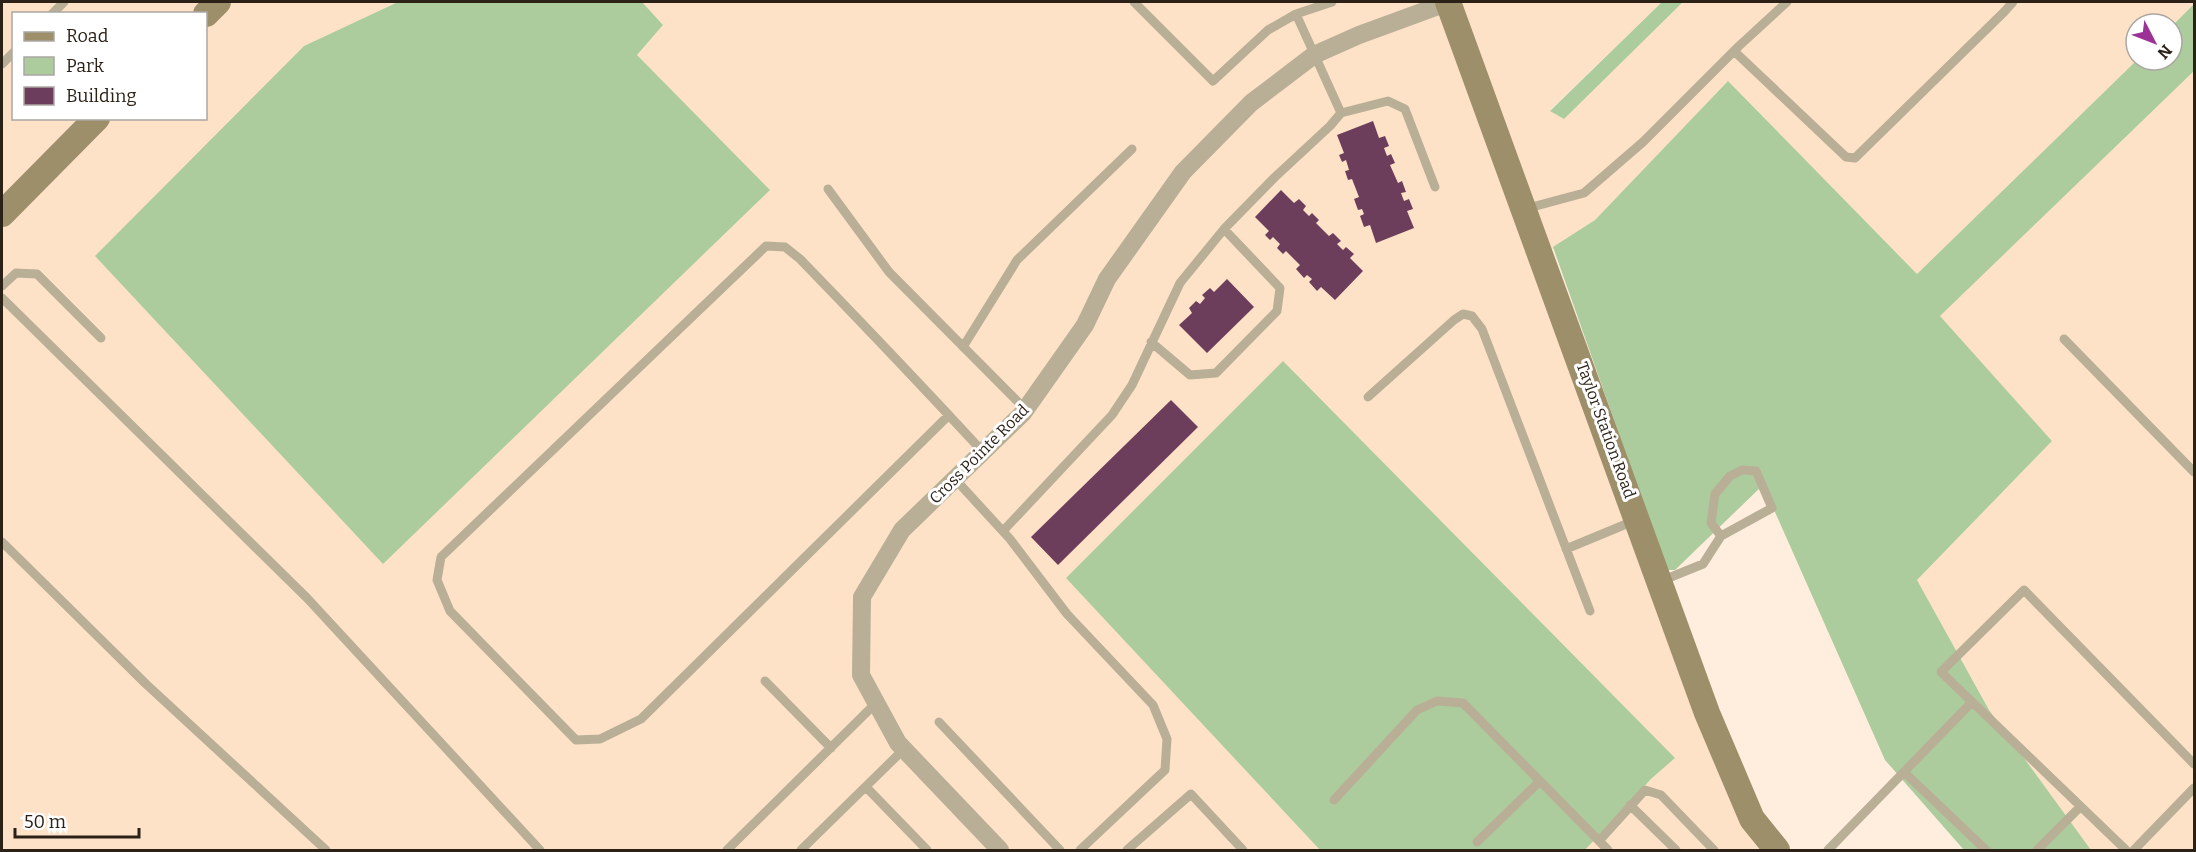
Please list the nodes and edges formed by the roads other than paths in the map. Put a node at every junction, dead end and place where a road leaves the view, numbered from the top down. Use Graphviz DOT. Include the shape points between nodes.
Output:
graph roads {
  1 [pos="218,2"];
  2 [pos="1134,2"];
  3 [pos="1332,2"];
  4 [pos="1449,2"];
  5 [pos="1787,2"];
  6 [pos="2013,2"];
  7 [pos="207,13"];
  8 [pos="1296,14"];
  9 [pos="1734,51"];
  10 [pos="1314,55"];
  11 [pos="1341,113"];
  12 [pos="96,120"];
  13 [pos="1132,149"];
  14 [pos="1435,188"];
  15 [pos="828,189"];
  16 [pos="1525,209"];
  17 [pos="2,214"];
  18 [pos="1224,229"];
  19 [pos="2,286"];
  20 [pos="2,298"];
  21 [pos="101,338"];
  22 [pos="2064,339"];
  23 [pos="1151,342"];
  24 [pos="963,347"];
  25 [pos="1368,397"];
  26 [pos="1025,409"];
  27 [pos="949,415"];
  28 [pos="983,452"];
  29 [pos="2194,472"];
  30 [pos="955,478"];
  31 [pos="1638,520"];
  32 [pos="1003,531"];
  33 [pos="1721,536"];
  34 [pos="2,542"];
  35 [pos="1566,549"];
  36 [pos="1660,581"];
  37 [pos="1590,611"];
  38 [pos="765,681"];
  39 [pos="1972,702"];
  40 [pos="876,704"];
  41 [pos="939,722"];
  42 [pos="831,748"];
  43 [pos="904,749"];
  44 [pos="2194,764"];
  45 [pos="1904,772"];
  46 [pos="1540,781"];
  47 [pos="866,787"];
  48 [pos="2194,788"];
  49 [pos="1335,800"];
  50 [pos="1630,806"];
  51 [pos="2080,807"];
  52 [pos="1599,841"];
  53 [pos="1477,842"];
  54 [pos="994,848"];
  55 [pos="326,850"];
  56 [pos="540,850"];
  57 [pos="727,850"];
  58 [pos="801,850"];
  59 [pos="927,850"];
  60 [pos="1060,850"];
  61 [pos="1080,850"];
  62 [pos="1127,850"];
  63 [pos="1243,850"];
  64 [pos="1608,850"];
  65 [pos="1676,850"];
  66 [pos="1714,850"];
  67 [pos="1777,850"];
  68 [pos="1828,850"];
  69 [pos="1986,850"];
  70 [pos="2037,850"];
  71 [pos="2126,850"];
  72 [pos="2134,850"];
  1 -- 7 [label="main road"];
  2 -- 8 [label="lane" via="1213,81 1268,30"];
  3 -- 8 [label="lane"];
  4 -- 10 [label="street, Cross Pointe Road"];
  4 -- 16 [label="main road, Taylor Station Road"];
  5 -- 9 [label="lane"];
  6 -- 9 [label="lane" via="1856,158 1846,157"];
  8 -- 10 [label="lane"];
  9 -- 16 [label="lane" via="1643,142 1584,193"];
  10 -- 11 [label="lane"];
  10 -- 26 [label="street, Cross Pointe Road" via="1251,104 1183,172 1107,279 1085,325"];
  11 -- 14 [label="lane" via="1388,101 1405,109"];
  11 -- 18 [label="lane"];
  12 -- 17 [label="main road"];
  13 -- 24 [label="lane" via="1017,260"];
  15 -- 24 [label="lane" via="889,272"];
  16 -- 31 [label="main road, Taylor Station Road"];
  18 -- 23 [label="lane" via="1180,283"];
  18 -- 23 [label="lane" via="1280,288 1277,311 1216,373 1190,375"];
  19 -- 21 [label="lane" via="16,273 37,274"];
  20 -- 56 [label="lane" via="307,598"];
  22 -- 29 [label="lane"];
  23 -- 32 [label="lane" via="1132,386 1112,415"];
  24 -- 26 [label="lane"];
  25 -- 35 [label="lane" via="1454,320 1463,314 1472,316 1482,329"];
  26 -- 28 [label="street, Cross Pointe Road"];
  27 -- 27 [label="lane" via="800,259 785,248 765,246 441,557 436,580 450,611 576,740 600,739 641,719"];
  27 -- 28 [label="lane"];
  28 -- 30 [label="street, Cross Pointe Road"];
  30 -- 32 [label="lane"];
  30 -- 40 [label="street, Cross Pointe Road" via="902,530 862,597 861,675"];
  31 -- 35 [label="lane"];
  31 -- 36 [label="main road, Taylor Station Road"];
  32 -- 61 [label="lane" via="1066,614 1153,705 1167,740 1165,770"];
  33 -- 33 [label="lane" via="1772,508 1756,471 1742,470 1730,476 1715,494 1711,523"];
  33 -- 36 [label="lane" via="1703,564"];
  34 -- 55 [label="lane" via="146,684"];
  35 -- 37 [label="lane"];
  36 -- 67 [label="main road, Taylor Station Road" via="1707,712 1752,819"];
  38 -- 42 [label="lane"];
  39 -- 44 [label="lane" via="1941,672 2024,590"];
  39 -- 45 [label="lane"];
  39 -- 51 [label="lane"];
  40 -- 42 [label="lane"];
  40 -- 43 [label="street, Cross Pointe Road"];
  41 -- 60 [label="lane"];
  42 -- 57 [label="lane"];
  43 -- 47 [label="lane"];
  43 -- 54 [label="street, Cross Pointe Road"];
  45 -- 68 [label="lane"];
  45 -- 69 [label="lane"];
  46 -- 49 [label="lane" via="1463,703 1437,701 1417,710"];
  46 -- 52 [label="lane"];
  46 -- 53 [label="lane"];
  47 -- 58 [label="lane"];
  47 -- 59 [label="lane"];
  48 -- 72 [label="lane"];
  50 -- 52 [label="lane"];
  50 -- 65 [label="lane"];
  50 -- 66 [label="lane" via="1645,790 1661,795"];
  51 -- 70 [label="lane"];
  51 -- 71 [label="lane"];
  52 -- 64 [label="lane"];
  62 -- 63 [label="lane" via="1191,794"];
}
